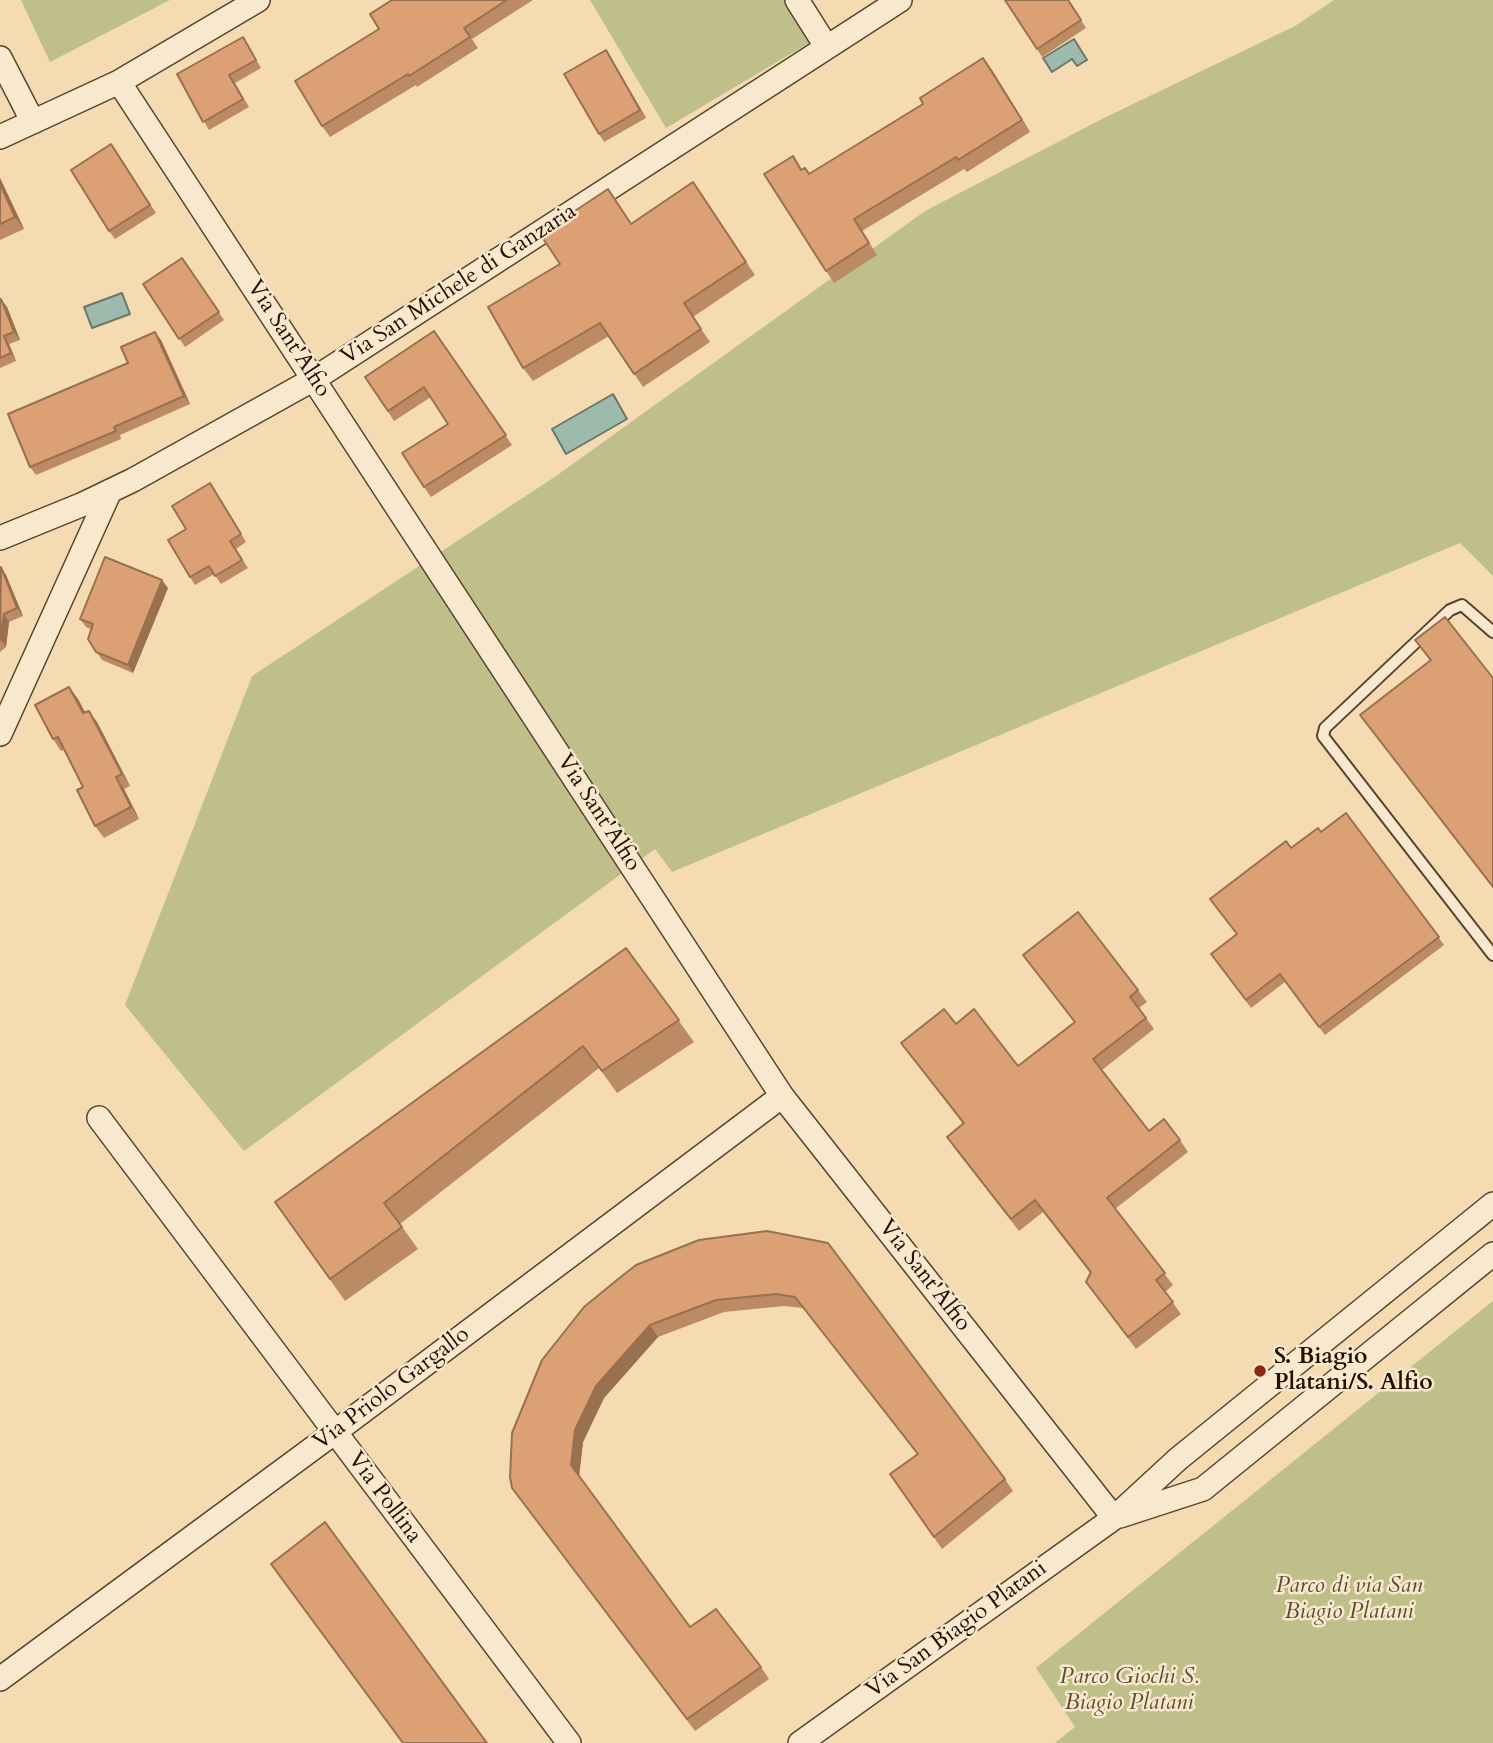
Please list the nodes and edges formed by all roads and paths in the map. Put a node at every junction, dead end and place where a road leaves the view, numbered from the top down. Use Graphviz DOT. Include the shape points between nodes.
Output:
graph roads {
  1 [pos="258,0"];
  2 [pos="797,0"];
  3 [pos="900,0"];
  4 [pos="826,46"];
  5 [pos="0,58"];
  6 [pos="119,82"];
  7 [pos="33,122"];
  8 [pos="0,137"];
  9 [pos="314,379"];
  10 [pos="110,491"];
  11 [pos="0,538"];
  12 [pos="1493,632"];
  13 [pos="0,734"];
  14 [pos="1493,955"];
  15 [pos="782,1096"];
  16 [pos="99,1118"];
  17 [pos="1493,1205"];
  18 [pos="1493,1254"];
  19 [pos="335,1432"];
  20 [pos="1196,1444"];
  21 [pos="1224,1473"];
  22 [pos="1114,1518"];
  23 [pos="0,1679"];
  24 [pos="569,1743"];
  25 [pos="800,1743"];
  1 -- 6 [label="street"];
  2 -- 4 [label="street"];
  3 -- 4 [label="street, Via San Michele di Ganzaria"];
  4 -- 9 [label="street, Via San Michele di Ganzaria"];
  5 -- 7 [label="street"];
  6 -- 7 [label="street"];
  6 -- 9 [label="street, Via Sant'Alfio"];
  7 -- 8 [label="street"];
  9 -- 10 [label="street, Via San Michele di Ganzaria"];
  9 -- 15 [label="street, Via Sant'Alfio"];
  10 -- 11 [label="street, Via San Michele di Ganzaria"];
  10 -- 13 [label="street"];
  12 -- 14 [label="lane" via="1462,605 1450,611 1325,728 1323,736"];
  15 -- 19 [label="street, Via Priolo Gargallo"];
  15 -- 22 [label="street, Via Sant'Alfio"];
  16 -- 19 [label="street, Via Pollina"];
  17 -- 20 [label="street, Via San Biagio Platani"];
  18 -- 21 [label="street, Via San Biagio Platani"];
  19 -- 23 [label="street, Via Priolo Gargallo"];
  19 -- 24 [label="street, Via Pollina"];
  20 -- 21 [label="street"];
  20 -- 22 [label="street, Via San Biagio Platani"];
  21 -- 22 [label="street, Via San Biagio Platani" via="1203,1489"];
  22 -- 25 [label="street, Via San Biagio Platani"];
}
